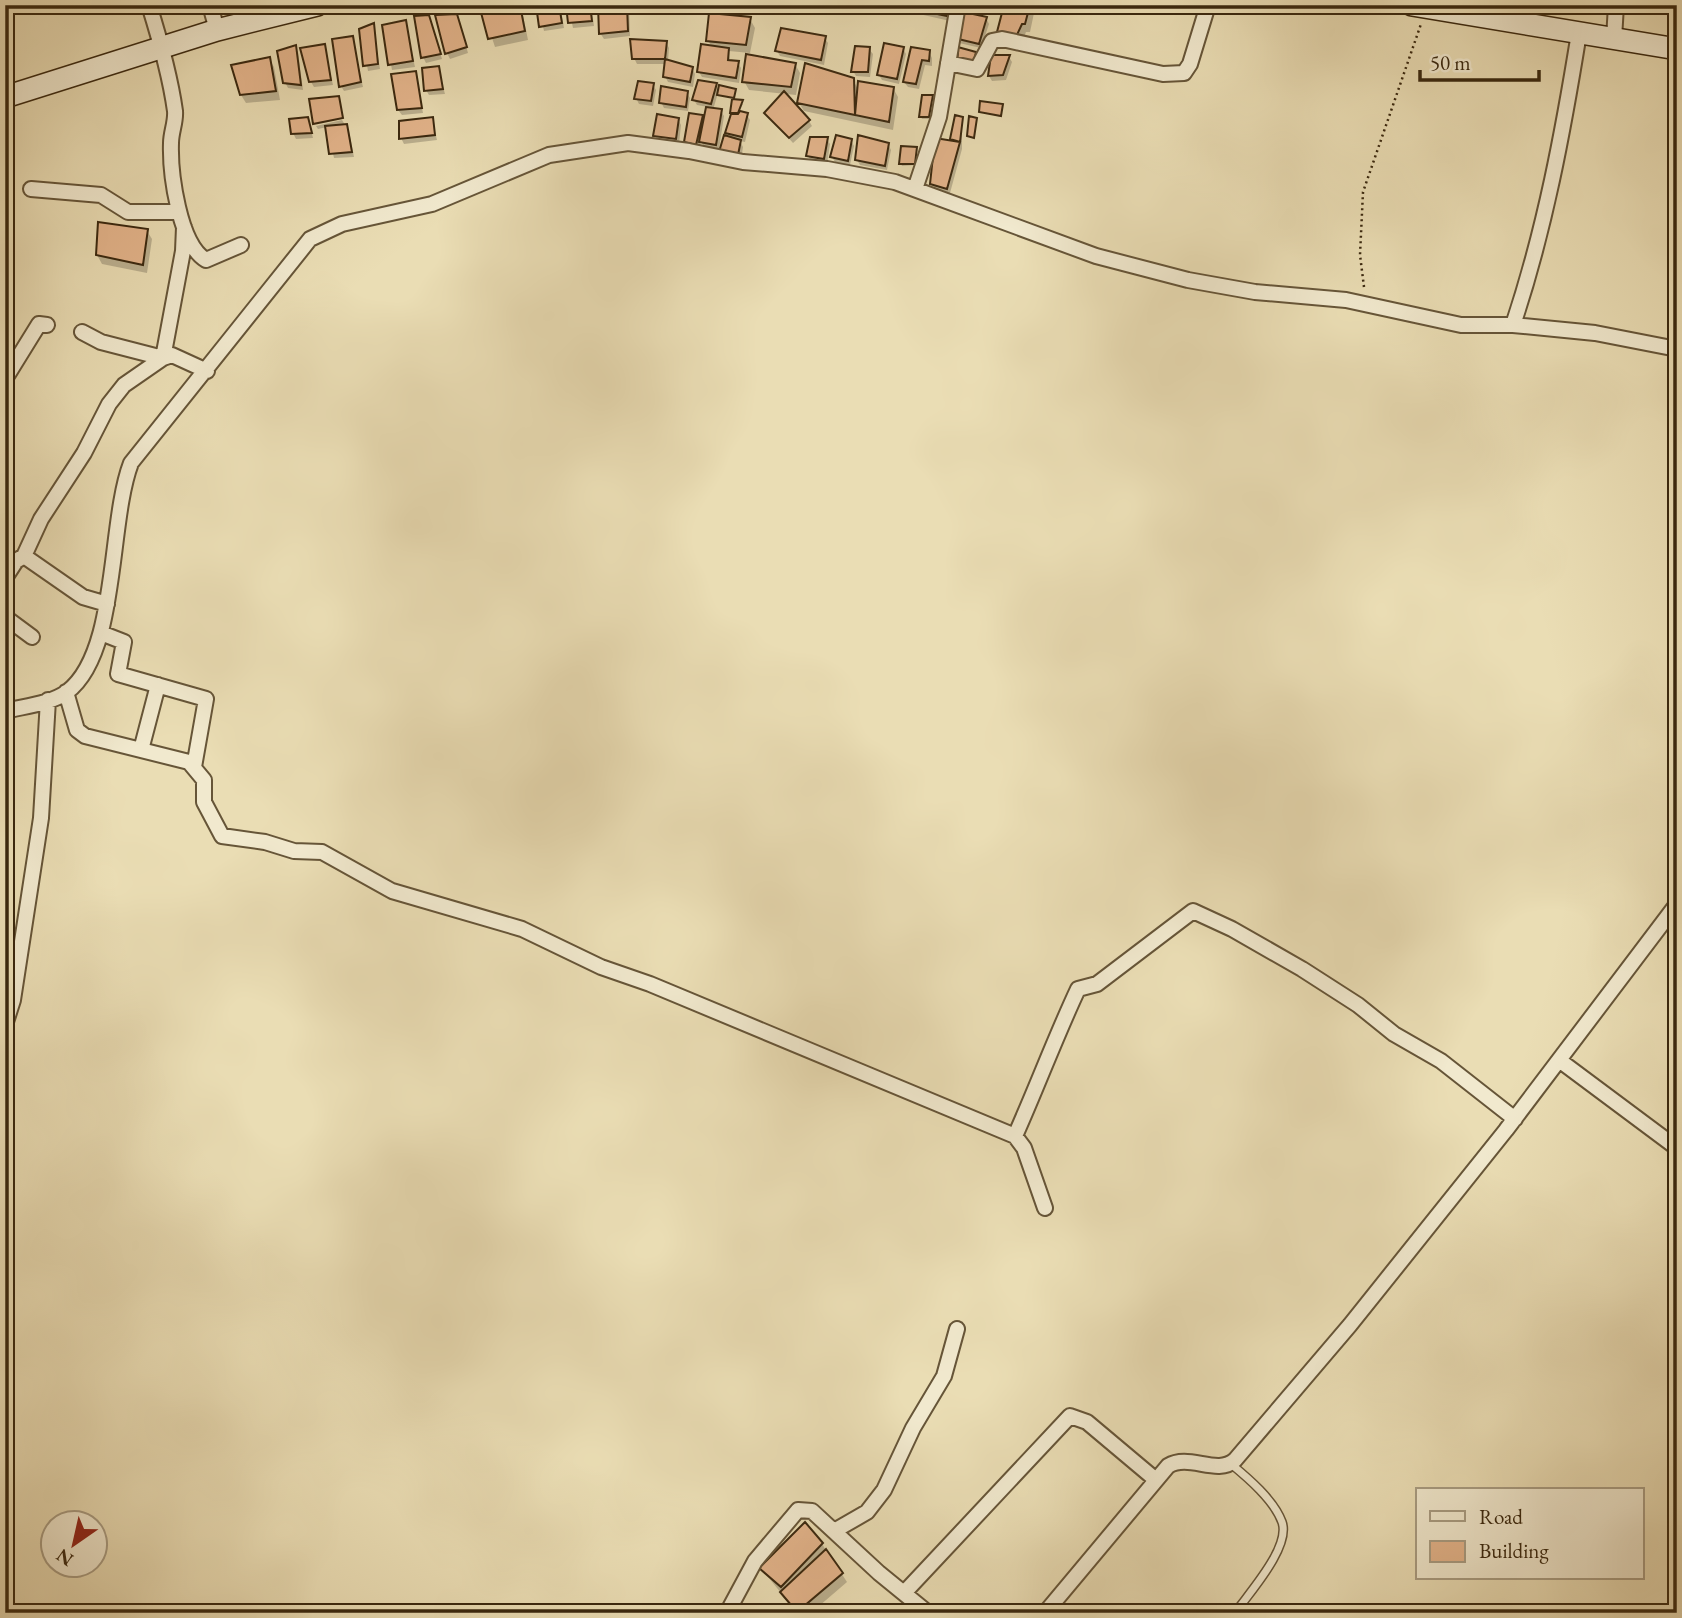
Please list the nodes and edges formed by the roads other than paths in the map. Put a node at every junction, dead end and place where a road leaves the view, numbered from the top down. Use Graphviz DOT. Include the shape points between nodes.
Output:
graph roads {
  1 [pos="149,5"];
  2 [pos="210,5"];
  3 [pos="317,5"];
  4 [pos="958,5"];
  5 [pos="1208,5"];
  6 [pos="1616,5"];
  7 [pos="1419,6"];
  8 [pos="217,30"];
  9 [pos="1579,33"];
  10 [pos="1614,39"];
  11 [pos="162,46"];
  12 [pos="1677,49"];
  13 [pos="948,62"];
  14 [pos="5,97"];
  15 [pos="917,184"];
  16 [pos="31,189"];
  17 [pos="179,212"];
  18 [pos="184,227"];
  19 [pos="241,245"];
  20 [pos="1513,325"];
  21 [pos="47,326"];
  22 [pos="82,332"];
  23 [pos="1677,349"];
  24 [pos="163,358"];
  25 [pos="200,368"];
  26 [pos="5,379"];
  27 [pos="15,558"];
  28 [pos="5,578"];
  29 [pos="107,604"];
  30 [pos="5,617"];
  31 [pos="102,633"];
  32 [pos="32,636"];
  33 [pos="158,685"];
  34 [pos="66,692"];
  35 [pos="48,700"];
  36 [pos="5,711"];
  37 [pos="141,750"];
  38 [pos="194,766"];
  39 [pos="1677,904"];
  40 [pos="5,1025"];
  41 [pos="1559,1060"];
  42 [pos="1515,1119"];
  43 [pos="1015,1136"];
  44 [pos="1677,1148"];
  45 [pos="1045,1208"];
  46 [pos="957,1329"];
  47 [pos="1231,1464"];
  48 [pos="1156,1480"];
  49 [pos="834,1531"];
  50 [pos="904,1593"];
  51 [pos="727,1613"];
  52 [pos="928,1613"];
  53 [pos="1045,1613"];
  54 [pos="1235,1613"];
  1 -- 11 [label="street"];
  2 -- 8 [label="street"];
  3 -- 8 [label="main road"];
  4 -- 13 [label="street"];
  5 -- 13 [label="street" via="1184,73 1163,74 1002,39 992,41 977,69"];
  6 -- 10 [label="street"];
  7 -- 9 [label="main road"];
  8 -- 11 [label="main road"];
  9 -- 10 [label="main road"];
  9 -- 20 [label="street" via="1553,184"];
  10 -- 12 [label="main road"];
  11 -- 14 [label="main road"];
  11 -- 17 [label="street" via="175,114 170,146"];
  13 -- 15 [label="street" via="939,117"];
  15 -- 20 [label="street" via="1013,227 1122,263 1255,292 1366,305 1461,325"];
  15 -- 25 [label="street" via="628,144 549,155 432,204 342,224 310,239"];
  16 -- 17 [label="street" via="101,195 128,212"];
  17 -- 18 [label="street"];
  18 -- 19 [label="street" via="196,252 206,260"];
  18 -- 24 [label="street"];
  20 -- 23 [label="street" via="1595,333"];
  21 -- 26 [label="street" via="39,324"];
  22 -- 24 [label="street" via="101,342"];
  24 -- 25 [label="street" via="172,355"];
  24 -- 27 [label="street" via="124,386 109,404 85,453"];
  25 -- 29 [label="street" via="131,463 119,508"];
  27 -- 28 [label="street"];
  27 -- 29 [label="street" via="83,597"];
  29 -- 31 [label="street"];
  30 -- 32 [label="street"];
  31 -- 33 [label="street" via="124,642 118,674"];
  31 -- 34 [label="street" via="75,684"];
  33 -- 37 [label="street"];
  33 -- 38 [label="street" via="207,701"];
  34 -- 35 [label="street"];
  34 -- 37 [label="street" via="79,732"];
  35 -- 36 [label="street"];
  35 -- 40 [label="street" via="40,826 13,1000"];
  37 -- 38 [label="street"];
  38 -- 43 [label="street" via="204,780 206,806 224,837 322,852 392,891 522,929 601,967"];
  39 -- 41 [label="street"];
  41 -- 42 [label="street"];
  41 -- 44 [label="street"];
  42 -- 43 [label="street" via="1441,1061 1394,1034 1303,969 1193,911 1097,984 1078,989"];
  42 -- 47 [label="street" via="1350,1325"];
  43 -- 45 [label="street" via="1024,1148"];
  46 -- 49 [label="street" via="944,1376 884,1490 867,1512"];
  47 -- 48 [label="street" via="1180,1459"];
  47 -- 54 [label="lane" via="1250,1480 1282,1522 1282,1539 1271,1564"];
  48 -- 50 [label="street" via="1087,1422 1070,1416"];
  48 -- 53 [label="street"];
  49 -- 50 [label="street"];
  49 -- 51 [label="street" via="812,1511 798,1510 755,1560"];
  50 -- 52 [label="street"];
}
